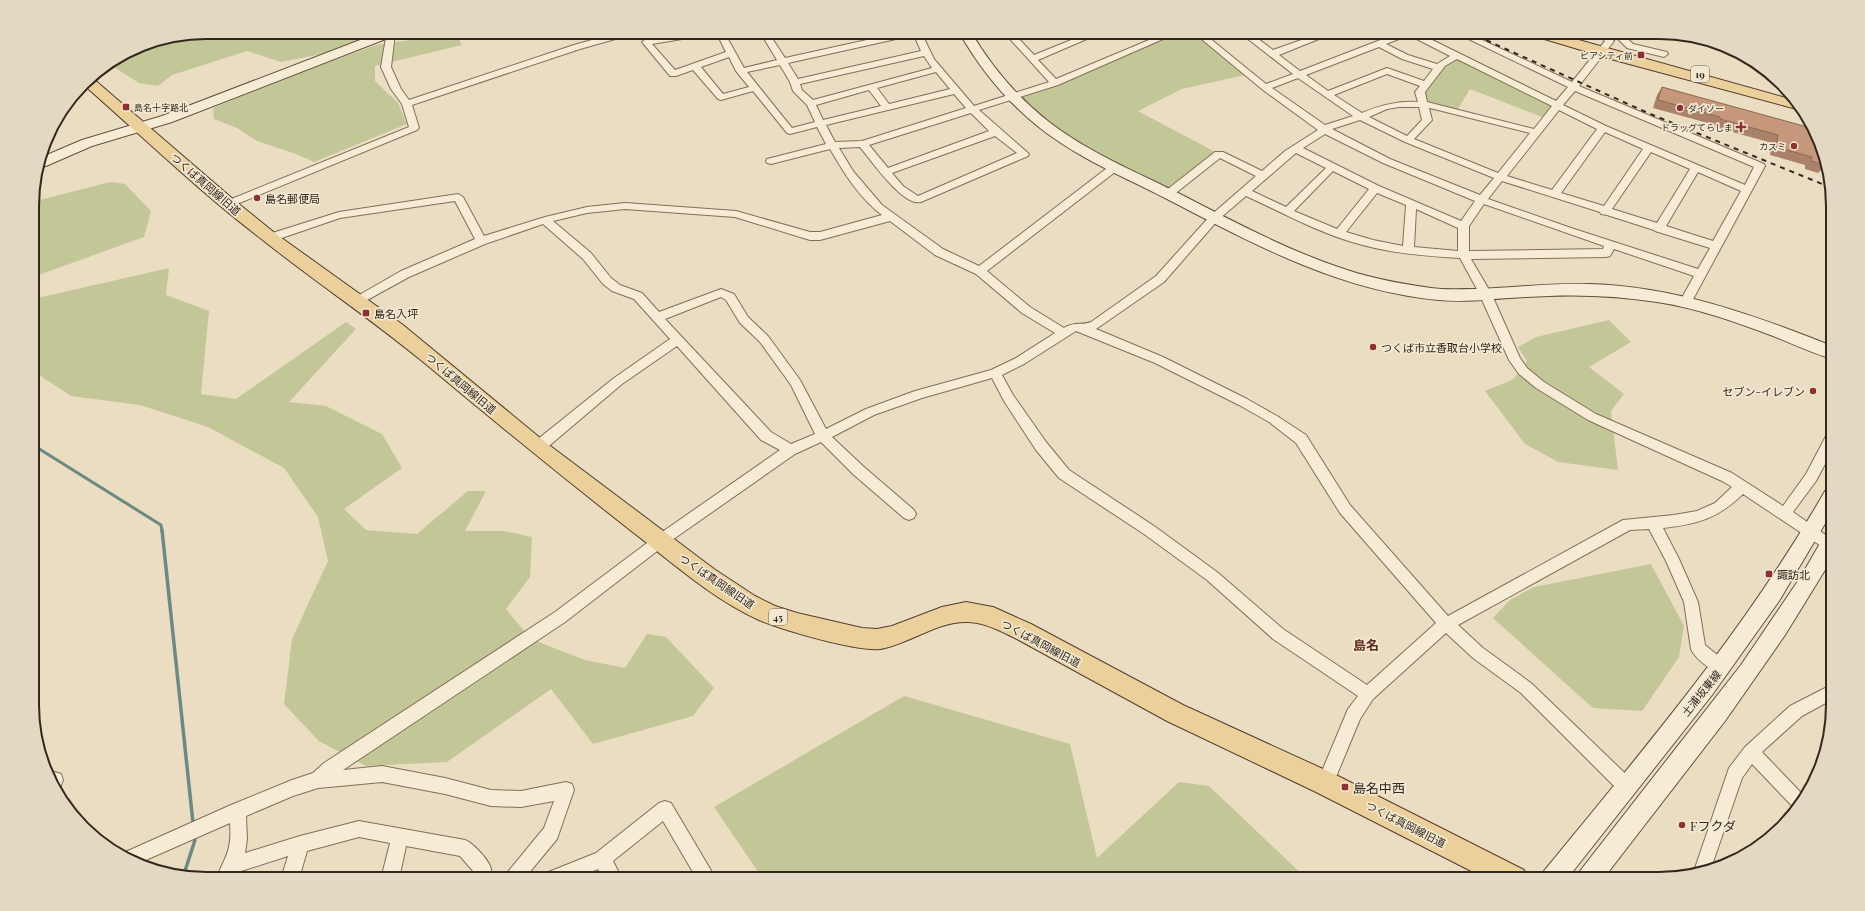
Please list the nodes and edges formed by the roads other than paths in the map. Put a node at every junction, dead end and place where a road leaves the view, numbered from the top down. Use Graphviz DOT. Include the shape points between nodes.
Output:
graph roads {
  1 [pos="374,39"];
  2 [pos="392,39"];
  3 [pos="605,39"];
  4 [pos="664,39"];
  5 [pos="724,39"];
  6 [pos="768,39"];
  7 [pos="884,39"];
  8 [pos="919,39"];
  9 [pos="968,39"];
  10 [pos="1014,39"];
  11 [pos="1082,39"];
  12 [pos="1206,39"];
  13 [pos="1254,39"];
  14 [pos="1313,39"];
  15 [pos="1392,39"];
  16 [pos="1423,39"];
  17 [pos="1472,39"];
  18 [pos="1562,39"];
  19 [pos="1573,39"];
  20 [pos="1608,39"];
  21 [pos="1622,39"];
  22 [pos="1157,40"];
  23 [pos="1380,44"];
  24 [pos="1604,50"];
  25 [pos="732,53"];
  26 [pos="926,53"];
  27 [pos="1272,54"];
  28 [pos="1664,54"];
  29 [pos="1456,56"];
  30 [pos="1032,59"];
  31 [pos="781,62"];
  32 [pos="695,66"];
  33 [pos="1440,68"];
  34 [pos="938,69"];
  35 [pos="741,71"];
  36 [pos="1298,74"];
  37 [pos="795,82"];
  38 [pos="1054,83"];
  39 [pos="92,84"];
  40 [pos="1426,86"];
  41 [pos="872,87"];
  42 [pos="1266,87"];
  43 [pos="754,88"];
  44 [pos="1574,88"];
  45 [pos="957,90"];
  46 [pos="1327,95"];
  47 [pos="1013,96"];
  48 [pos="1785,97"];
  49 [pos="407,104"];
  50 [pos="811,104"];
  51 [pos="1792,104"];
  52 [pos="1423,105"];
  53 [pos="1559,106"];
  54 [pos="887,108"];
  55 [pos="972,109"];
  56 [pos="1361,117"];
  57 [pos="821,123"];
  58 [pos="141,127"];
  59 [pos="1603,128"];
  60 [pos="1325,129"];
  61 [pos="996,132"];
  62 [pos="1536,132"];
  63 [pos="1408,140"];
  64 [pos="863,144"];
  65 [pos="833,146"];
  66 [pos="1649,148"];
  67 [pos="1296,149"];
  68 [pos="45,161"];
  69 [pos="771,161"];
  70 [pos="1115,167"];
  71 [pos="1332,167"];
  72 [pos="1696,168"];
  73 [pos="886,172"];
  74 [pos="1263,175"];
  75 [pos="1500,177"];
  76 [pos="1375,188"];
  77 [pos="1746,189"];
  78 [pos="1244,191"];
  79 [pos="1168,194"];
  80 [pos="1554,195"];
  81 [pos="1481,200"];
  82 [pos="1411,203"];
  83 [pos="228,204"];
  84 [pos="1288,211"];
  85 [pos="1606,212"];
  86 [pos="891,217"];
  87 [pos="1214,218"];
  88 [pos="545,220"];
  89 [pos="1464,226"];
  90 [pos="1659,229"];
  91 [pos="1339,234"];
  92 [pos="270,238"];
  93 [pos="481,241"];
  94 [pos="1611,244"];
  95 [pos="1717,246"];
  96 [pos="1408,251"];
  97 [pos="1464,255"];
  98 [pos="980,271"];
  99 [pos="1702,274"];
  100 [pos="1485,293"];
  101 [pos="358,301"];
  102 [pos="1685,303"];
  103 [pos="658,317"];
  104 [pos="1084,329"];
  105 [pos="1063,333"];
  106 [pos="678,340"];
  107 [pos="1826,351"];
  108 [pos="995,373"];
  109 [pos="823,436"];
  110 [pos="538,447"];
  111 [pos="790,450"];
  112 [pos="1826,451"];
  113 [pos="1742,486"];
  114 [pos="909,514"];
  115 [pos="1784,514"];
  116 [pos="1653,523"];
  117 [pos="1826,540"];
  118 [pos="660,541"];
  119 [pos="1826,542"];
  120 [pos="1826,543"];
  121 [pos="1446,624"];
  122 [pos="1721,667"];
  123 [pos="1368,694"];
  124 [pos="1826,695"];
  125 [pos="1751,752"];
  126 [pos="318,780"];
  127 [pos="1325,783"];
  128 [pos="1626,786"];
  129 [pos="1797,800"];
  130 [pos="237,811"];
  131 [pos="400,836"];
  132 [pos="300,844"];
  133 [pos="135,856"];
  134 [pos="602,859"];
  135 [pos="1703,866"];
  136 [pos="229,872"];
  137 [pos="292,872"];
  138 [pos="392,872"];
  139 [pos="481,872"];
  140 [pos="519,872"];
  141 [pos="570,872"];
  142 [pos="609,872"];
  143 [pos="703,872"];
  144 [pos="1500,872"];
  145 [pos="1558,872"];
  146 [pos="1593,872"];
  1 -- 58 [label="street"];
  2 -- 49 [label="street" via="386,67 396,89"];
  3 -- 49 [label="street"];
  4 -- 32 [label="street" via="646,42 673,74"];
  5 -- 25 [label="street"];
  6 -- 31 [label="street"];
  7 -- 31 [label="street"];
  8 -- 26 [label="street"];
  9 -- 47 [label="street"];
  10 -- 30 [label="street"];
  11 -- 30 [label="street"];
  12 -- 42 [label="street"];
  13 -- 27 [label="street"];
  14 -- 27 [label="street"];
  15 -- 23 [label="street"];
  16 -- 29 [label="street"];
  17 -- 44 [label="street"];
  18 -- 24 [label="main road, 19"];
  19 -- 24 [label="main road, 19"];
  20 -- 24 [label="street" via="1610,41"];
  21 -- 28 [label="street" via="1630,46"];
  22 -- 38 [label="street"];
  23 -- 33 [label="street" via="1405,57"];
  23 -- 36 [label="street"];
  24 -- 44 [label="street"];
  24 -- 48 [label="main road, 19"];
  24 -- 51 [label="main road, 19"];
  25 -- 32 [label="street"];
  25 -- 35 [label="street"];
  26 -- 34 [label="street"];
  26 -- 37 [label="street"];
  27 -- 36 [label="street"];
  29 -- 33 [label="street"];
  29 -- 53 [label="street"];
  30 -- 38 [label="street"];
  31 -- 35 [label="street"];
  31 -- 37 [label="street"];
  32 -- 43 [label="street" via="721,97"];
  33 -- 40 [label="street"];
  34 -- 41 [label="street"];
  34 -- 45 [label="street"];
  35 -- 43 [label="street"];
  36 -- 42 [label="street"];
  36 -- 46 [label="street"];
  37 -- 50 [label="street" via="798,91"];
  38 -- 47 [label="street"];
  39 -- 58 [label="main road, つくば真岡線旧道 / 45"];
  40 -- 46 [label="street" via="1387,71"];
  40 -- 52 [label="street" via="1420,92"];
  41 -- 50 [label="street"];
  41 -- 54 [label="street"];
  42 -- 60 [label="street"];
  43 -- 57 [label="street" via="790,131"];
  44 -- 53 [label="street"];
  44 -- 77 [label="street" via="1760,166"];
  45 -- 54 [label="street"];
  45 -- 55 [label="street"];
  46 -- 56 [label="street"];
  47 -- 55 [label="street"];
  47 -- 70 [label="street" via="1058,134"];
  49 -- 83 [label="street" via="414,128"];
  50 -- 57 [label="street"];
  52 -- 56 [label="street" via="1399,104 1384,107"];
  52 -- 62 [label="street"];
  52 -- 63 [label="street" via="1427,120"];
  53 -- 59 [label="street"];
  53 -- 62 [label="street"];
  54 -- 57 [label="street"];
  55 -- 61 [label="street"];
  55 -- 64 [label="street"];
  56 -- 60 [label="street"];
  56 -- 63 [label="street"];
  57 -- 65 [label="street"];
  58 -- 68 [label="street" via="87,143"];
  58 -- 83 [label="main road, つくば真岡線旧道 / 45"];
  59 -- 66 [label="street"];
  59 -- 80 [label="street"];
  60 -- 67 [label="street"];
  60 -- 81 [label="street" via="1397,165"];
  61 -- 73 [label="street"];
  61 -- 73 [label="street" via="1024,154 918,200 899,188"];
  62 -- 75 [label="street"];
  63 -- 75 [label="street"];
  64 -- 65 [label="street"];
  64 -- 73 [label="street"];
  65 -- 69 [label="street"];
  65 -- 86 [label="street" via="864,192"];
  66 -- 72 [label="street"];
  66 -- 85 [label="street"];
  67 -- 71 [label="street"];
  67 -- 74 [label="street"];
  70 -- 79 [label="street"];
  70 -- 98 [label="street"];
  71 -- 76 [label="street"];
  71 -- 84 [label="street"];
  72 -- 77 [label="street"];
  72 -- 90 [label="street"];
  74 -- 78 [label="street"];
  74 -- 79 [label="street" via="1219,154"];
  75 -- 80 [label="street"];
  75 -- 81 [label="street"];
  76 -- 82 [label="street"];
  76 -- 91 [label="street"];
  77 -- 95 [label="street"];
  78 -- 84 [label="street"];
  78 -- 87 [label="street"];
  79 -- 87 [label="street"];
  80 -- 85 [label="street"];
  81 -- 89 [label="street"];
  81 -- 94 [label="street"];
  82 -- 89 [label="street"];
  82 -- 96 [label="street"];
  83 -- 92 [label="main road, つくば真岡線旧道 / 45"];
  84 -- 91 [label="street"];
  85 -- 90 [label="street"];
  86 -- 88 [label="street" via="820,236 796,234 736,214 706,211 613,207"];
  86 -- 98 [label="street" via="938,252"];
  87 -- 100 [label="street" via="1302,260 1354,279 1442,295"];
  87 -- 104 [label="street" via="1160,280 1102,321"];
  88 -- 93 [label="street"];
  88 -- 103 [label="street" via="587,256 606,281 616,288 638,296"];
  89 -- 97 [label="street"];
  90 -- 95 [label="street"];
  91 -- 96 [label="street"];
  92 -- 93 [label="street" via="339,215 458,197"];
  92 -- 101 [label="main road, つくば真岡線旧道 / 45"];
  93 -- 101 [label="street" via="405,274"];
  94 -- 97 [label="street" via="1606,253"];
  94 -- 99 [label="street"];
  95 -- 99 [label="street"];
  96 -- 97 [label="street"];
  97 -- 100 [label="street"];
  98 -- 105 [label="street" via="1026,310"];
  99 -- 102 [label="street"];
  100 -- 102 [label="street" via="1602,290"];
  100 -- 113 [label="street" via="1515,360 1523,371 1540,385 1592,417"];
  101 -- 110 [label="main road, つくば真岡線旧道 / 45" via="426,353"];
  102 -- 107 [label="street" via="1748,320"];
  103 -- 106 [label="street"];
  103 -- 109 [label="street" via="721,293 730,297 744,320 764,339 796,383"];
  104 -- 105 [label="street" via="1074,327"];
  104 -- 121 [label="street" via="1159,360 1243,402 1301,439 1345,509"];
  105 -- 108 [label="street" via="1020,361"];
  106 -- 110 [label="street" via="618,381"];
  106 -- 111 [label="street" via="766,436"];
  108 -- 109 [label="street" via="919,394 870,412"];
  108 -- 123 [label="street" via="1008,398 1064,474 1149,530 1212,576 1278,634"];
  109 -- 111 [label="street"];
  109 -- 114 [label="street"];
  110 -- 118 [label="main road, つくば真岡線旧道 / 45"];
  111 -- 118 [label="street"];
  112 -- 115 [label="street" via="1805,489"];
  113 -- 115 [label="street"];
  113 -- 116 [label="street" via="1717,509 1702,516"];
  115 -- 117 [label="street"];
  116 -- 121 [label="street" via="1628,524"];
  116 -- 122 [label="street" via="1691,602 1698,649"];
  118 -- 126 [label="street" via="560,617 330,769"];
  118 -- 127 [label="main road, つくば真岡線旧道 / 45" via="747,603 769,614 835,632 877,639 942,617 966,612 993,617 1175,713"];
  119 -- 122 [label="street, 土浦坂東線" via="1779,585"];
  120 -- 146 [label="street, 土浦坂東線" via="1781,624 1743,680"];
  121 -- 123 [label="street"];
  121 -- 128 [label="street" via="1478,653 1526,688"];
  122 -- 128 [label="street, 土浦坂東線"];
  123 -- 127 [label="street" via="1354,714"];
  124 -- 125 [label="street" via="1796,711"];
  125 -- 129 [label="street"];
  125 -- 135 [label="street" via="1735,774"];
  126 -- 130 [label="street"];
  126 -- 140 [label="street" via="382,774 491,798 521,799 566,790 551,833"];
  127 -- 144 [label="main road, つくば真岡線旧道 / 45"];
  128 -- 145 [label="street, 土浦坂東線"];
  130 -- 133 [label="street"];
  130 -- 136 [label="street" via="240,841"];
  131 -- 132 [label="street" via="359,829"];
  131 -- 138 [label="street"];
  131 -- 139 [label="street" via="464,848 482,869"];
  132 -- 136 [label="street"];
  132 -- 137 [label="street"];
  134 -- 141 [label="street"];
  134 -- 142 [label="street"];
  134 -- 143 [label="street" via="665,809"];
}
